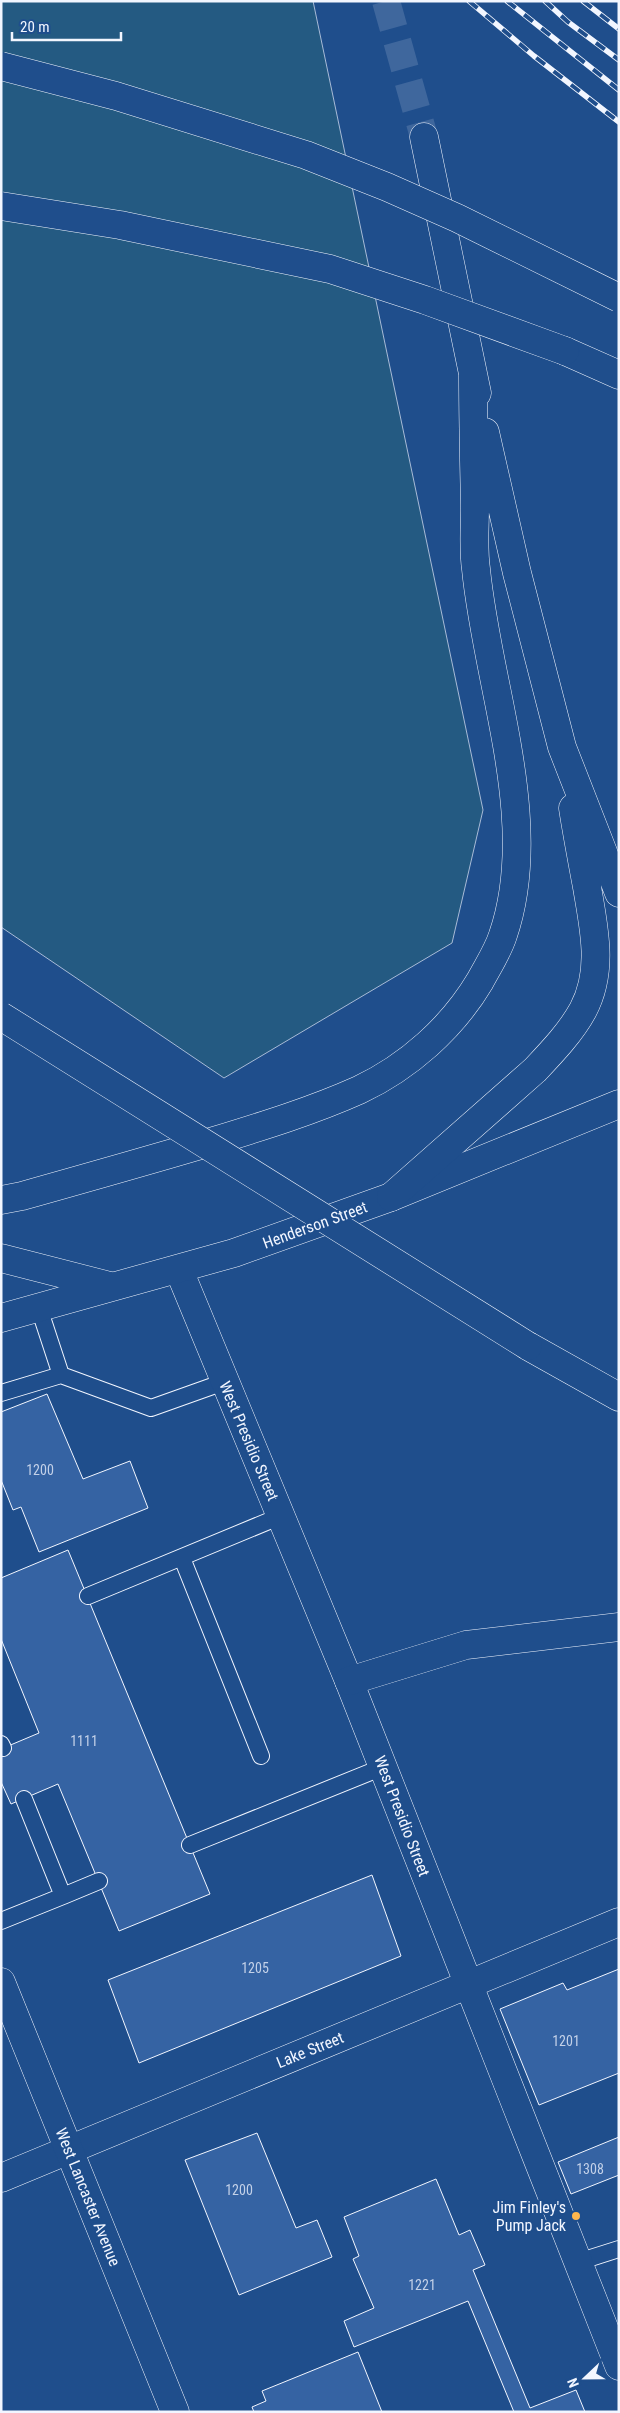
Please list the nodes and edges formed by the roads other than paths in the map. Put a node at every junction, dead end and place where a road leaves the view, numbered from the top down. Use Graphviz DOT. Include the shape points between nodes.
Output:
graph roads {
  1 [pos="1,66"];
  2 [pos="424,137"];
  3 [pos="1,206"];
  4 [pos="619,298"];
  5 [pos="619,375"];
  6 [pos="473,376"];
  7 [pos="562,747"];
  8 [pos="619,893"];
  9 [pos="1,1016"];
  10 [pos="619,1104"];
  11 [pos="391,1197"];
  12 [pos="1,1200"];
  13 [pos="1,1258"];
  14 [pos="179,1270"];
  15 [pos="111,1286"];
  16 [pos="39,1308"];
  17 [pos="1,1318"];
  18 [pos="61,1375"];
  19 [pos="224,1382"];
  20 [pos="1,1393"];
  21 [pos="619,1397"];
  22 [pos="281,1516"];
  23 [pos="182,1558"];
  24 [pos="88,1596"];
  25 [pos="619,1628"];
  26 [pos="349,1681"];
  27 [pos="261,1756"];
  28 [pos="383,1767"];
  29 [pos="24,1799"];
  30 [pos="190,1845"];
  31 [pos="99,1881"];
  32 [pos="63,1896"];
  33 [pos="1,1921"];
  34 [pos="619,1922"];
  35 [pos="1,1982"];
  36 [pos="468,1984"];
  37 [pos="68,2151"];
  38 [pos="1,2178"];
  39 [pos="619,2249"];
  40 [pos="578,2262"];
  41 [pos="619,2366"];
  42 [pos="175,2412"];
  1 -- 4 [label="main road, bridge" via="116,96 306,155 457,218"];
  2 -- 6 [label="main road"];
  3 -- 5 [label="main road, bridge" via="129,226 330,269 564,350"];
  6 -- 7 [label="main road" via="517,573"];
  6 -- 12 [label="main road" via="475,569 510,767 517,839 511,906 502,937 482,977 455,1017 432,1040 409,1060 359,1090 269,1124"];
  7 -- 8 [label="main road"];
  7 -- 11 [label="main road" via="597,944 592,986 582,1010 552,1053"];
  9 -- 21 [label="main road, bridge" via="528,1346"];
  10 -- 11 [label="main road, Henderson Street"];
  11 -- 14 [label="main road, Henderson Street"];
  13 -- 15 [label="main road"];
  14 -- 15 [label="main road, Henderson Street"];
  14 -- 19 [label="main road, West Presidio Street"];
  15 -- 16 [label="main road, Henderson Street"];
  16 -- 17 [label="main road, Henderson Street"];
  16 -- 18 [label="lane"];
  18 -- 19 [label="lane" via="150,1408"];
  18 -- 20 [label="lane"];
  19 -- 22 [label="main road, West Presidio Street"];
  22 -- 23 [label="lane"];
  22 -- 26 [label="main road, West Presidio Street"];
  23 -- 24 [label="lane"];
  23 -- 27 [label="lane"];
  25 -- 26 [label="main road" via="466,1646"];
  26 -- 28 [label="main road, West Presidio Street"];
  28 -- 30 [label="lane"];
  28 -- 36 [label="main road, West Presidio Street"];
  29 -- 32 [label="lane"];
  31 -- 32 [label="lane"];
  32 -- 33 [label="lane"];
  34 -- 36 [label="main road, Lake Street"];
  35 -- 37 [label="main road, West Lancaster Avenue"];
  36 -- 37 [label="main road, Lake Street"];
  36 -- 40 [label="main road, West Presidio Street"];
  37 -- 38 [label="main road, Lake Street"];
  37 -- 42 [label="main road, West Lancaster Avenue"];
  39 -- 40 [label="lane"];
  40 -- 41 [label="main road, West Presidio Street"];
}
